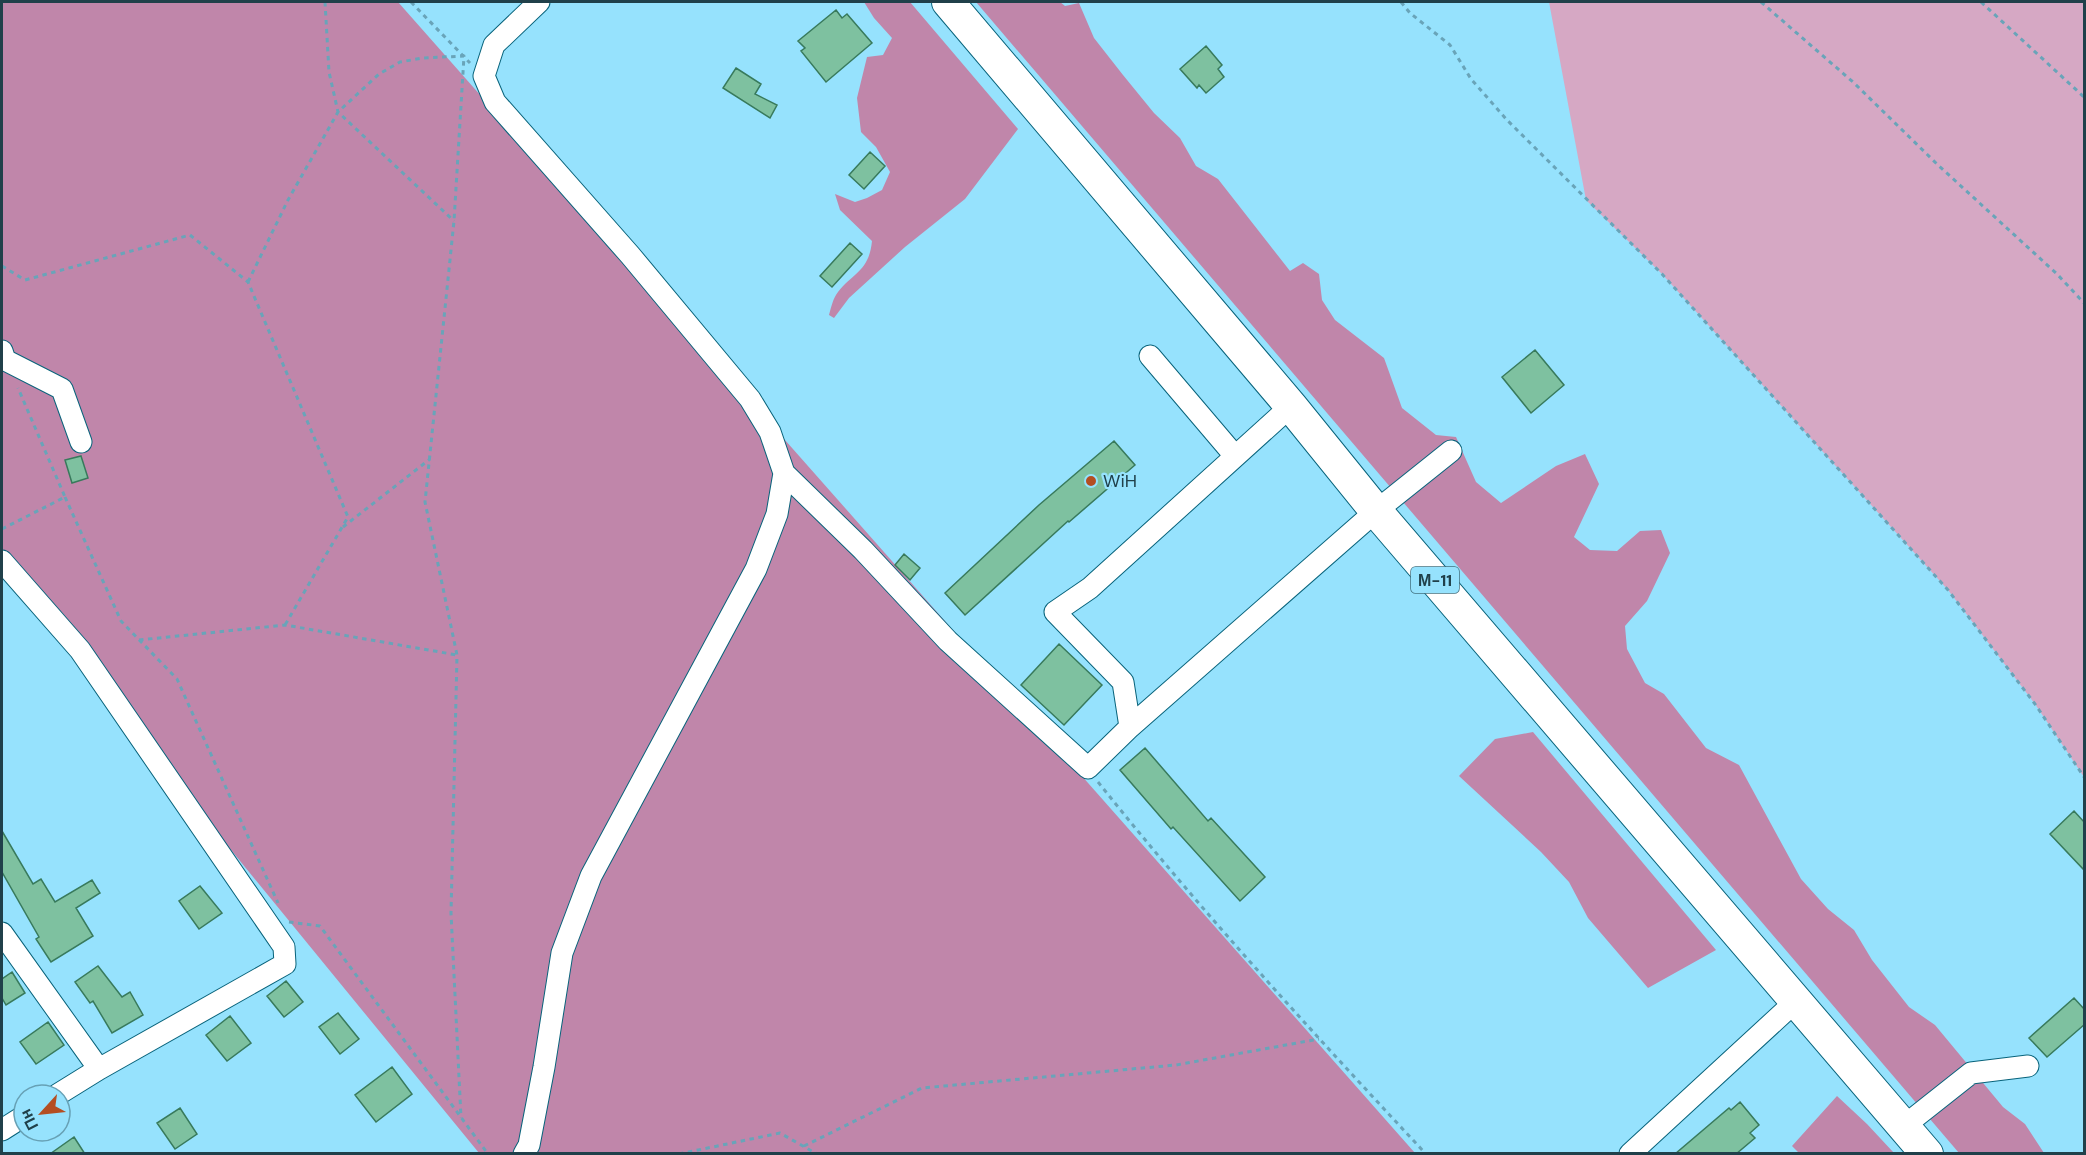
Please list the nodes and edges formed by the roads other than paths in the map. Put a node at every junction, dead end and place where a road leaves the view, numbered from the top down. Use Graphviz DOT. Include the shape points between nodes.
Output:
graph roads {
  1 [pos="539,2"];
  2 [pos="948,2"];
  3 [pos="4,356"];
  4 [pos="1150,356"];
  5 [pos="1291,406"];
  6 [pos="81,442"];
  7 [pos="1451,451"];
  8 [pos="1235,456"];
  9 [pos="784,473"];
  10 [pos="1376,511"];
  11 [pos="2,561"];
  12 [pos="1130,726"];
  13 [pos="2,933"];
  14 [pos="1796,1002"];
  15 [pos="2028,1066"];
  16 [pos="99,1069"];
  17 [pos="72,1086"];
  18 [pos="1904,1126"];
  19 [pos="529,1151"];
  20 [pos="1630,1154"];
  21 [pos="1927,1154"];
  1 -- 9 [label="street" via="494,45 484,76 495,102 750,399 770,432"];
  2 -- 5 [label="highway, М-11"];
  3 -- 6 [label="street" via="62,389"];
  4 -- 8 [label="street"];
  5 -- 8 [label="street"];
  5 -- 10 [label="highway, М-11"];
  7 -- 10 [label="street"];
  8 -- 12 [label="street" via="1090,588 1055,612 1123,682"];
  9 -- 12 [label="street" via="948,641 1088,768"];
  9 -- 19 [label="street" via="777,514 756,569 591,876 562,953"];
  10 -- 12 [label="street"];
  10 -- 14 [label="highway, М-11"];
  11 -- 16 [label="street" via="80,650 284,947 285,964"];
  13 -- 16 [label="street"];
  14 -- 18 [label="highway, М-11"];
  14 -- 20 [label="street"];
  15 -- 18 [label="street" via="1971,1073"];
  16 -- 17 [label="street"];
  18 -- 21 [label="highway, М-11"];
}
